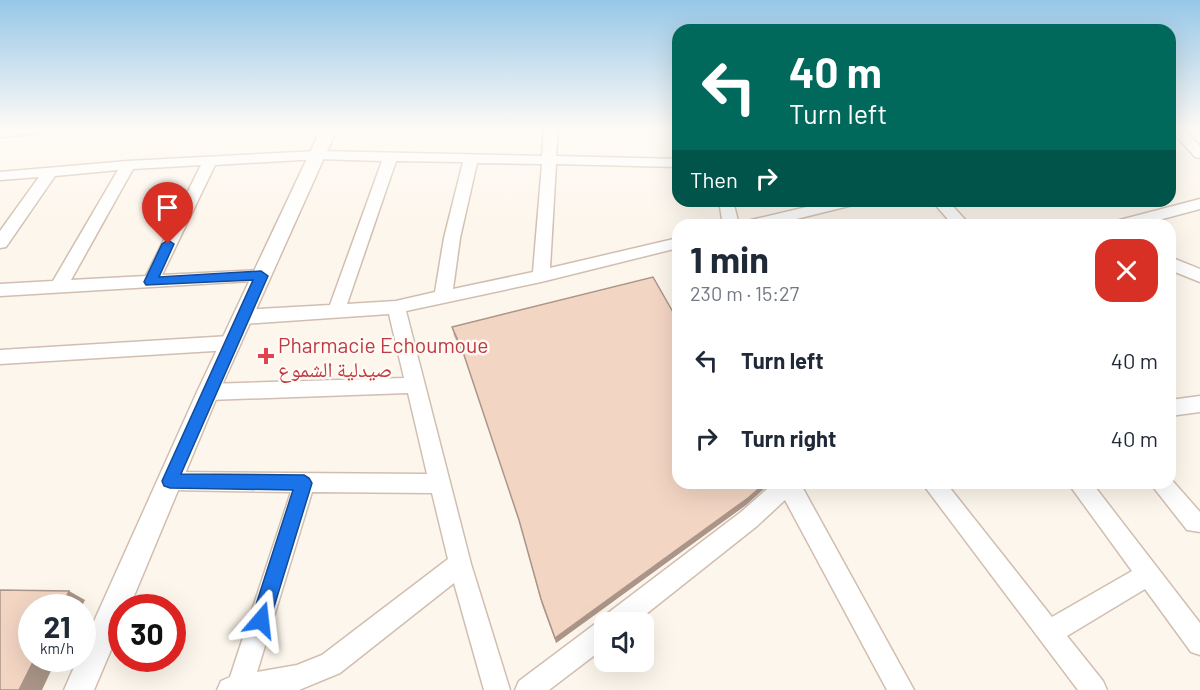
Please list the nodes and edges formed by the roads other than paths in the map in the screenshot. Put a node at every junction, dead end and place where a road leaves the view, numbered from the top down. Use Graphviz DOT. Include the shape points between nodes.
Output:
graph roads {
  1 [pos="190,161"];
  2 [pos="209,161"];
  3 [pos="315,161"];
  4 [pos="389,161"];
  5 [pos="470,161"];
  6 [pos="549,161"];
  7 [pos="558,161"];
  8 [pos="672,164"];
  9 [pos="128,165"];
  10 [pos="50,172"];
  11 [pos="0,176"];
  12 [pos="1176,203"];
  13 [pos="1200,204"];
  14 [pos="826,207"];
  15 [pos="945,207"];
  16 [pos="1165,207"];
  17 [pos="776,219"];
  18 [pos="956,219"];
  19 [pos="1135,219"];
  20 [pos="0,243"];
  21 [pos="672,244"];
  22 [pos="1176,266"];
  23 [pos="261,276"];
  24 [pos="540,276"];
  25 [pos="1200,276"];
  26 [pos="151,282"];
  27 [pos="58,286"];
  28 [pos="0,290"];
  29 [pos="443,297"];
  30 [pos="396,307"];
  31 [pos="336,311"];
  32 [pos="243,317"];
  33 [pos="230,343"];
  34 [pos="0,357"];
  35 [pos="416,385"];
  36 [pos="208,392"];
  37 [pos="1200,404"];
  38 [pos="1176,406"];
  39 [pos="170,481"];
  40 [pos="304,483"];
  41 [pos="441,484"];
  42 [pos="782,489"];
  43 [pos="791,489"];
  44 [pos="938,489"];
  45 [pos="1084,489"];
  46 [pos="1166,489"];
  47 [pos="1200,522"];
  48 [pos="460,564"];
  49 [pos="1149,574"];
  50 [pos="630,612"];
  51 [pos="1050,632"];
  52 [pos="594,641"];
  53 [pos="1200,643"];
  54 [pos="535,687"];
  55 [pos="235,689"];
  56 [pos="79,690"];
  57 [pos="497,690"];
  58 [pos="901,690"];
  59 [pos="1094,690"];
  1 -- 9 [label="street"];
  2 -- 26 [label="street"];
  3 -- 23 [label="street"];
  4 -- 31 [label="street"];
  5 -- 29 [label="street"];
  6 -- 24 [label="street"];
  7 -- 8 [label="street"];
  9 -- 10 [label="street"];
  9 -- 27 [label="street"];
  10 -- 11 [label="street"];
  10 -- 20 [label="street"];
  12 -- 13 [label="street"];
  14 -- 17 [label="street"];
  15 -- 18 [label="street"];
  16 -- 19 [label="street"];
  21 -- 24 [label="street"];
  22 -- 25 [label="street"];
  23 -- 26 [label="street"];
  23 -- 32 [label="street"];
  24 -- 29 [label="street"];
  26 -- 27 [label="street"];
  27 -- 28 [label="street"];
  29 -- 30 [label="street"];
  30 -- 31 [label="street"];
  30 -- 35 [label="street"];
  31 -- 32 [label="street"];
  32 -- 33 [label="street"];
  33 -- 34 [label="street"];
  33 -- 36 [label="street"];
  35 -- 36 [label="street"];
  35 -- 41 [label="street"];
  36 -- 39 [label="street"];
  37 -- 38 [label="street"];
  39 -- 40 [label="street"];
  39 -- 56 [label="street"];
  40 -- 41 [label="street"];
  40 -- 55 [label="street"];
  41 -- 48 [label="street"];
  42 -- 50 [label="street"];
  43 -- 58 [label="street"];
  44 -- 51 [label="street"];
  45 -- 49 [label="street"];
  46 -- 47 [label="street" via="1195,523"];
  48 -- 55 [label="street" via="331,664 297,678"];
  48 -- 57 [label="street"];
  49 -- 51 [label="street"];
  49 -- 53 [label="street"];
  51 -- 59 [label="street"];
  52 -- 54 [label="street"];
}
